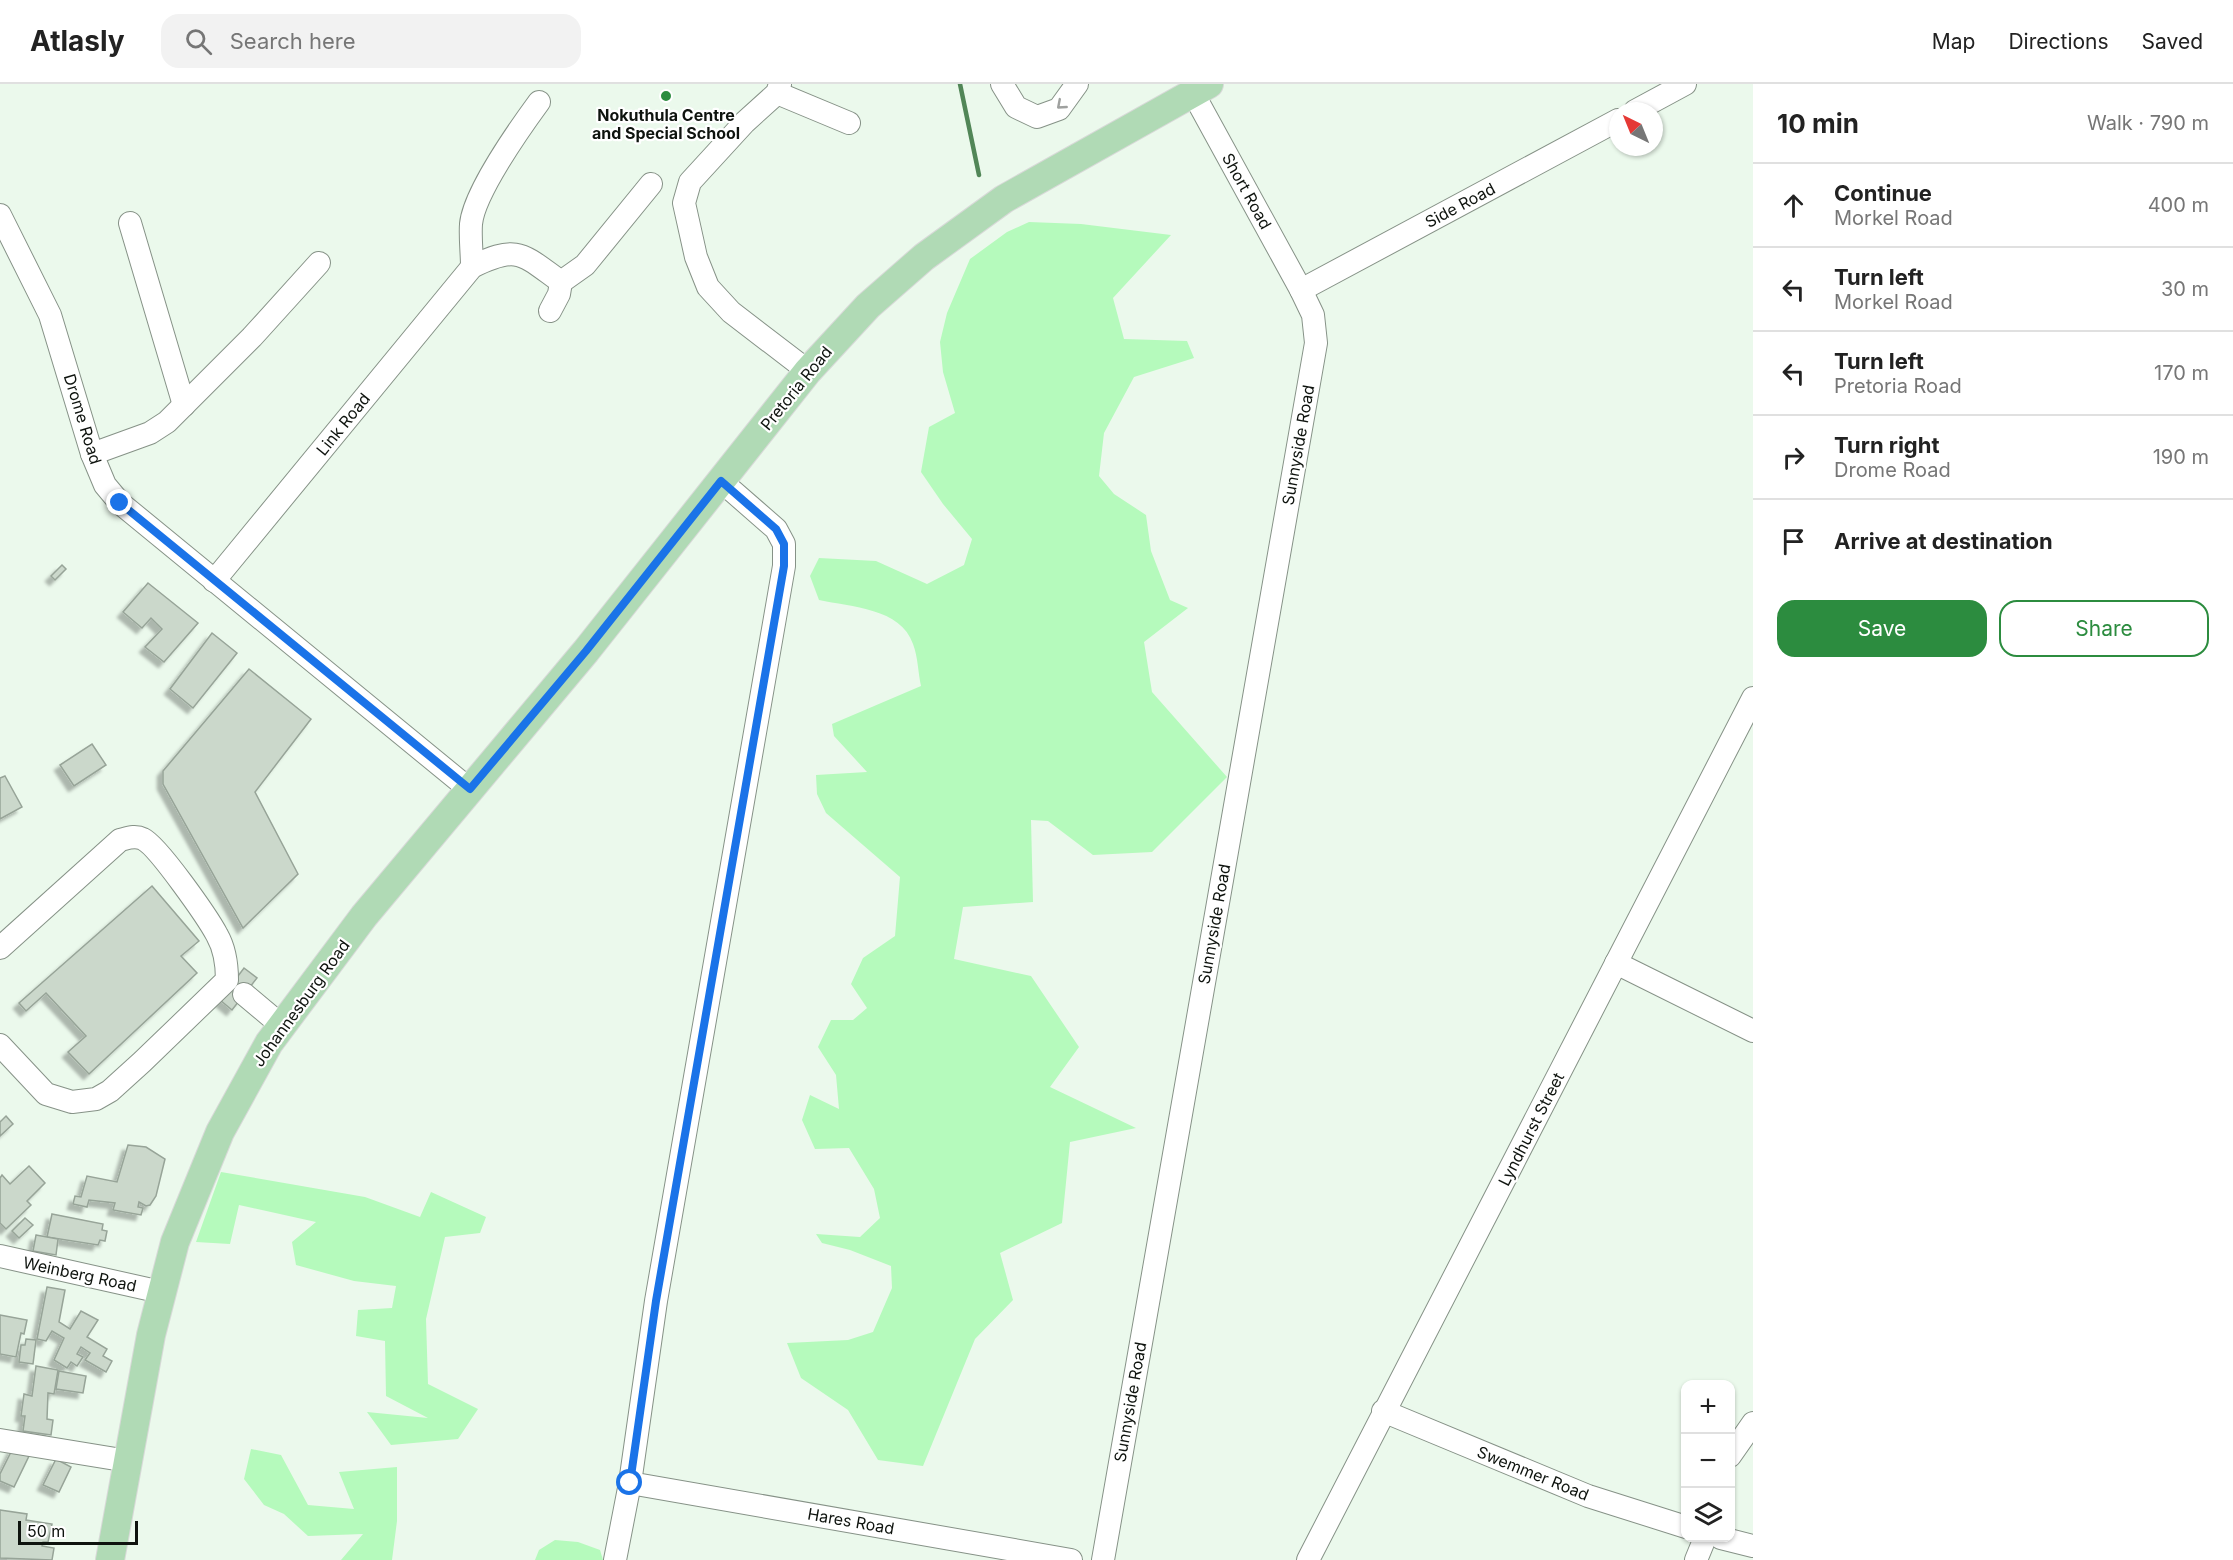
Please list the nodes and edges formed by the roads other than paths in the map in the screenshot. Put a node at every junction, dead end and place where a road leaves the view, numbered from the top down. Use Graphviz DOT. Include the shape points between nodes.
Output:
graph roads {
  1 [pos="1002,84"];
  2 [pos="1077,84"];
  3 [pos="1685,84"];
  4 [pos="1201,88"];
  5 [pos="778,89"];
  6 [pos="539,102"];
  7 [pos="1652,102"];
  8 [pos="849,123"];
  9 [pos="1609,125"];
  10 [pos="651,184"];
  11 [pos="0,215"];
  12 [pos="130,223"];
  13 [pos="319,263"];
  14 [pos="472,267"];
  15 [pos="561,282"];
  16 [pos="1301,290"];
  17 [pos="550,311"];
  18 [pos="808,371"];
  19 [pos="184,405"];
  20 [pos="92,454"];
  21 [pos="721,481"];
  22 [pos="214,581"];
  23 [pos="1753,698"];
  24 [pos="470,789"];
  25 [pos="0,948"];
  26 [pos="1616,963"];
  27 [pos="234,986"];
  28 [pos="282,1026"];
  29 [pos="1753,1031"];
  30 [pos="0,1045"];
  31 [pos="0,1256"];
  32 [pos="161,1292"];
  33 [pos="1383,1411"];
  34 [pos="1753,1423"];
  35 [pos="0,1440"];
  36 [pos="1735,1450"];
  37 [pos="128,1461"];
  38 [pos="630,1483"];
  39 [pos="1681,1523"];
  40 [pos="1703,1542"];
  41 [pos="1735,1542"];
  42 [pos="1753,1546"];
  43 [pos="990,1553"];
  44 [pos="110,1560"];
  45 [pos="615,1560"];
  46 [pos="1071,1560"];
  47 [pos="1103,1560"];
  48 [pos="1308,1560"];
  49 [pos="1696,1560"];
  2 -- 1 [label="street, one-way" via="1059,109 1037,117 1016,107"];
  3 -- 7 [label="street"];
  4 -- 16 [label="street, Short Road"];
  4 -- 18 [label="main road, Pretoria Road" via="1053,170 965,225 868,306"];
  5 -- 8 [label="street"];
  5 -- 18 [label="street" via="690,182 684,203 698,265 708,287 731,312"];
  6 -- 14 [label="street" via="495,168 479,202 471,222"];
  9 -- 16 [label="street, Side Road"];
  10 -- 15 [label="street" via="585,265"];
  11 -- 20 [label="street, Drome Road" via="50,315"];
  12 -- 19 [label="street"];
  13 -- 19 [label="street" via="252,338"];
  14 -- 15 [label="street" via="506,253 523,255"];
  14 -- 22 [label="street, Link Road"];
  15 -- 17 [label="street"];
  16 -- 47 [label="street, Sunnyside Road" via="1313,315 1316,343"];
  18 -- 21 [label="main road, Pretoria Road"];
  19 -- 20 [label="street" via="150,433"];
  20 -- 22 [label="street, Drome Road" via="105,484 120,503"];
  21 -- 24 [label="main road, Pretoria Road"];
  21 -- 38 [label="street" via="776,529 784,544 784,566 656,1301"];
  22 -- 24 [label="street, Drome Road"];
  23 -- 26 [label="street, Lyndhurst Street"];
  24 -- 28 [label="main road, Johannesburg Road" via="364,916"];
  25 -- 27 [label="street" via="120,840 136,837 150,844 218,935"];
  26 -- 29 [label="street"];
  26 -- 33 [label="street, Lyndhurst Street"];
  27 -- 28 [label="street"];
  27 -- 30 [label="street" via="96,1099 72,1102 46,1094"];
  28 -- 32 [label="main road, Johannesburg Road" via="229,1113 205,1163 174,1242"];
  31 -- 32 [label="street, Weinberg Road"];
  32 -- 37 [label="main road, Johannesburg Road"];
  33 -- 39 [label="street, Swemmer Road" via="1588,1496"];
  33 -- 48 [label="street, Lyndhurst Street"];
  34 -- 36 [label="street"];
  35 -- 37 [label="street"];
  37 -- 44 [label="main road, Johannesburg Road"];
  38 -- 43 [label="street, Hares Road"];
  38 -- 45 [label="street"];
  40 -- 49 [label="street"];
  41 -- 42 [label="street"];
  43 -- 46 [label="street, Hares Road"];
}
